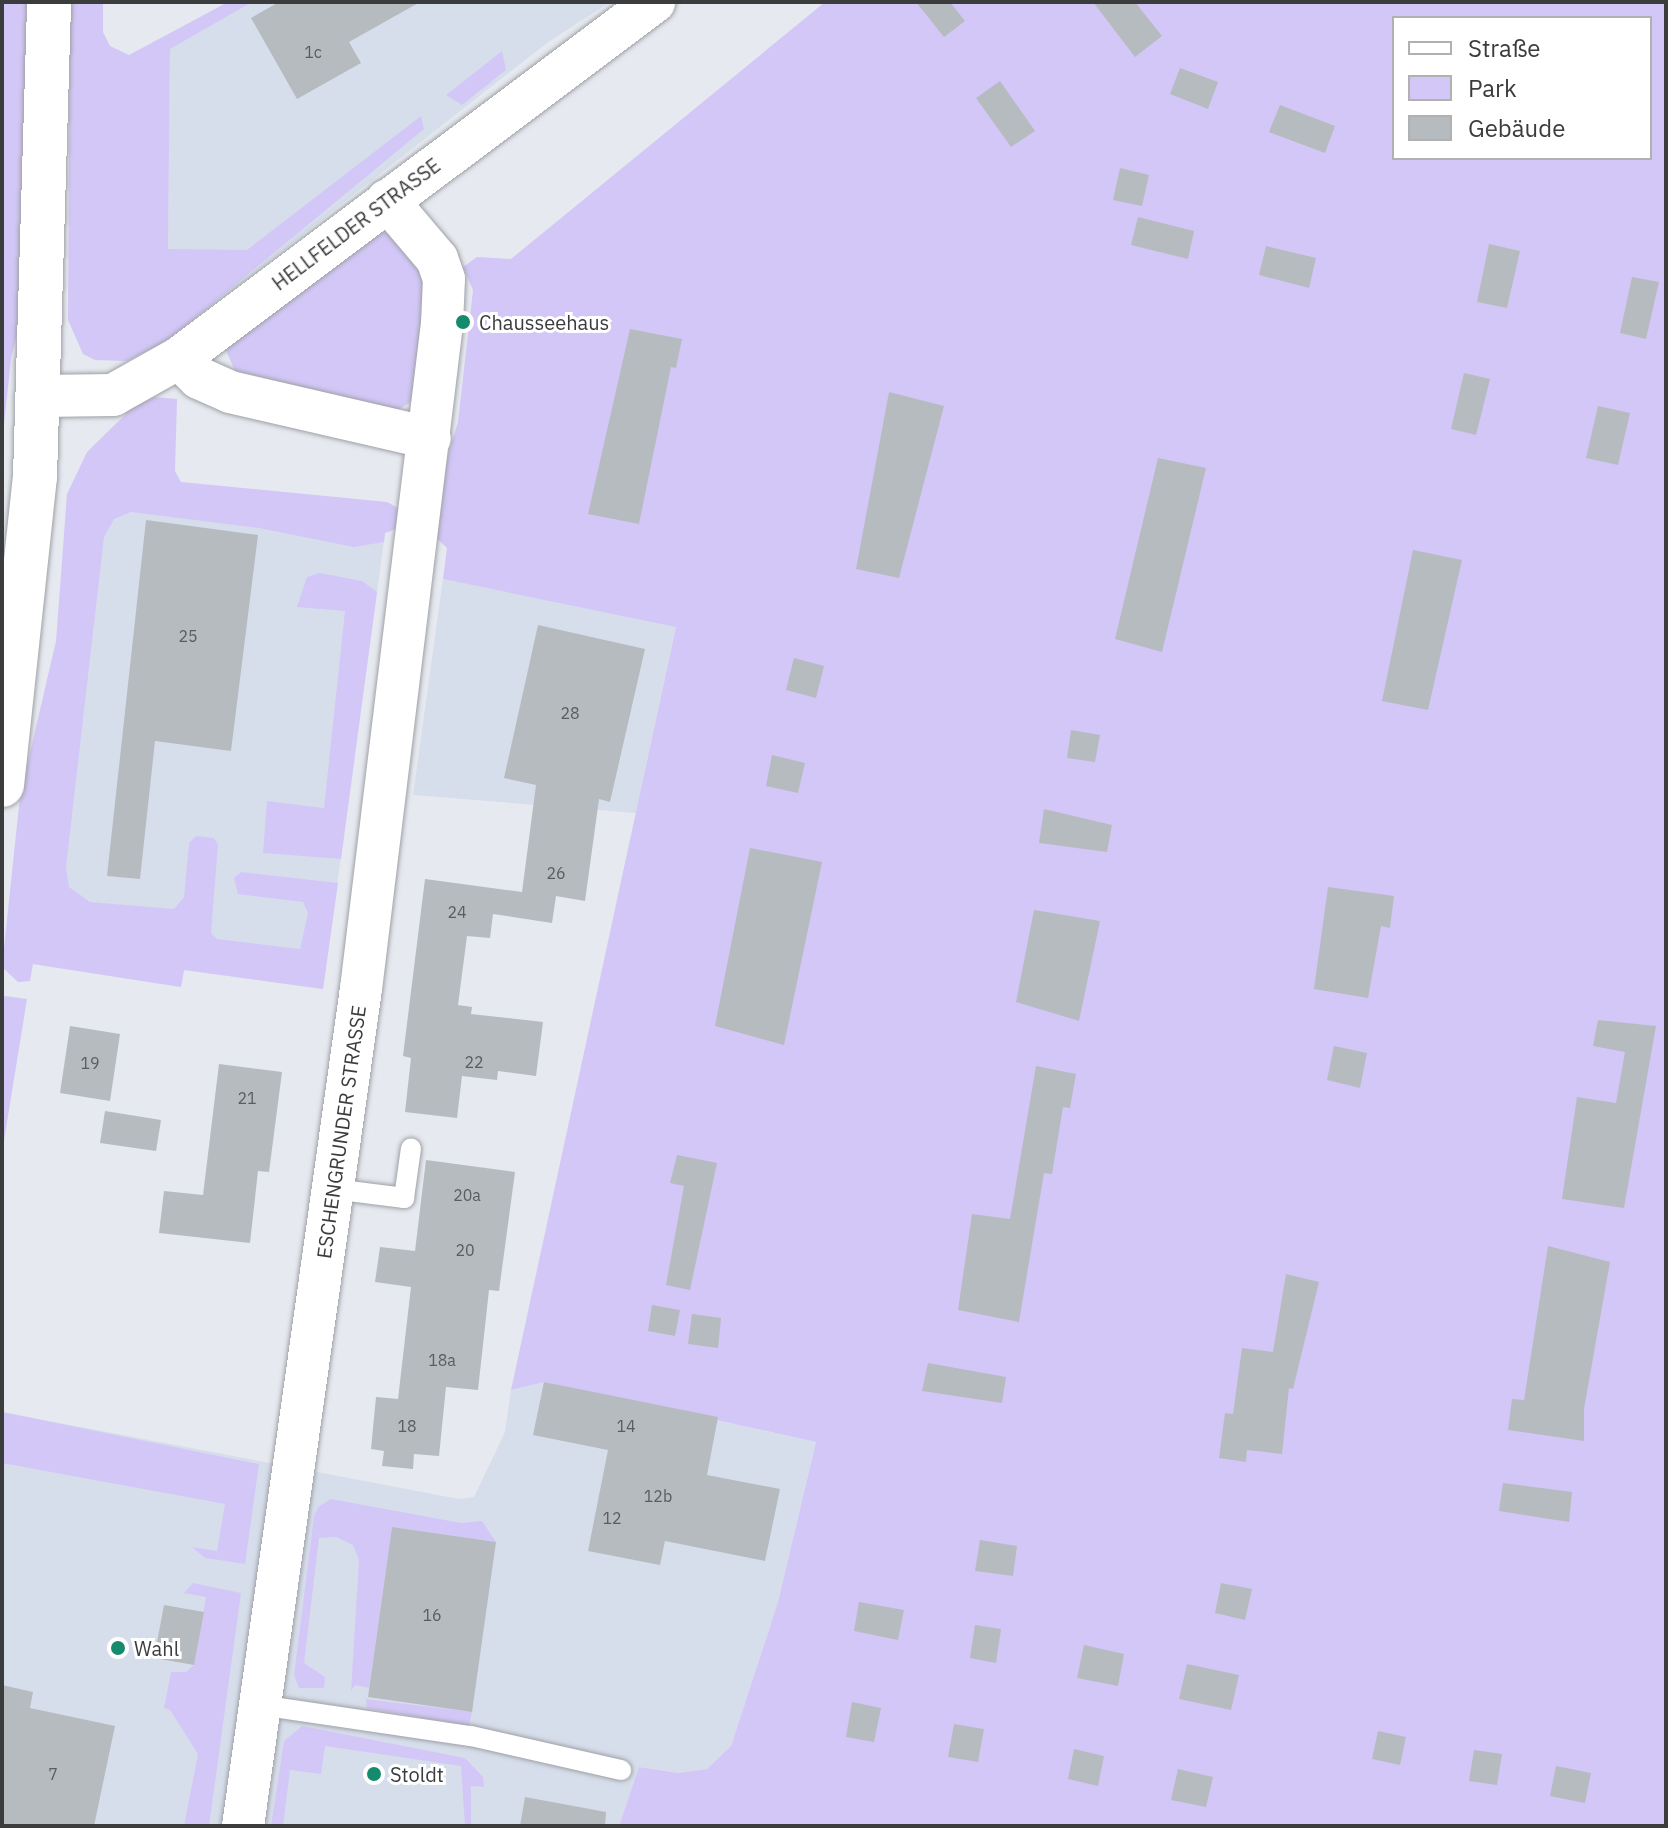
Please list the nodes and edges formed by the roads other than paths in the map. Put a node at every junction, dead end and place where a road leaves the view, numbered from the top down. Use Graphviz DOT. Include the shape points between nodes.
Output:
graph roads {
  1 [pos="49,2"];
  2 [pos="654,2"];
  3 [pos="387,200"];
  4 [pos="179,358"];
  5 [pos="39,396"];
  6 [pos="430,438"];
  7 [pos="2,785"];
  8 [pos="411,1148"];
  9 [pos="333,1189"];
  10 [pos="260,1705"];
  11 [pos="621,1770"];
  12 [pos="243,1826"];
  1 -- 5 [label="main road"];
  2 -- 3 [label="street, HELLFELDER STRASSE"];
  3 -- 4 [label="street, HELLFELDER STRASSE"];
  3 -- 6 [label="street, ESCHENGRUNDER STRASSE" via="437,259 444,279"];
  4 -- 5 [label="street, HELLFELDER STRASSE" via="113,395"];
  4 -- 6 [label="street" via="199,378 230,392"];
  5 -- 7 [label="main road" via="32,516"];
  6 -- 9 [label="street, ESCHENGRUNDER STRASSE" via="403,571"];
  8 -- 9 [label="lane" via="415,1182 404,1198"];
  9 -- 10 [label="street, ESCHENGRUNDER STRASSE"];
  10 -- 11 [label="lane" via="471,1736"];
  10 -- 12 [label="street, ESCHENGRUNDER STRASSE"];
}
